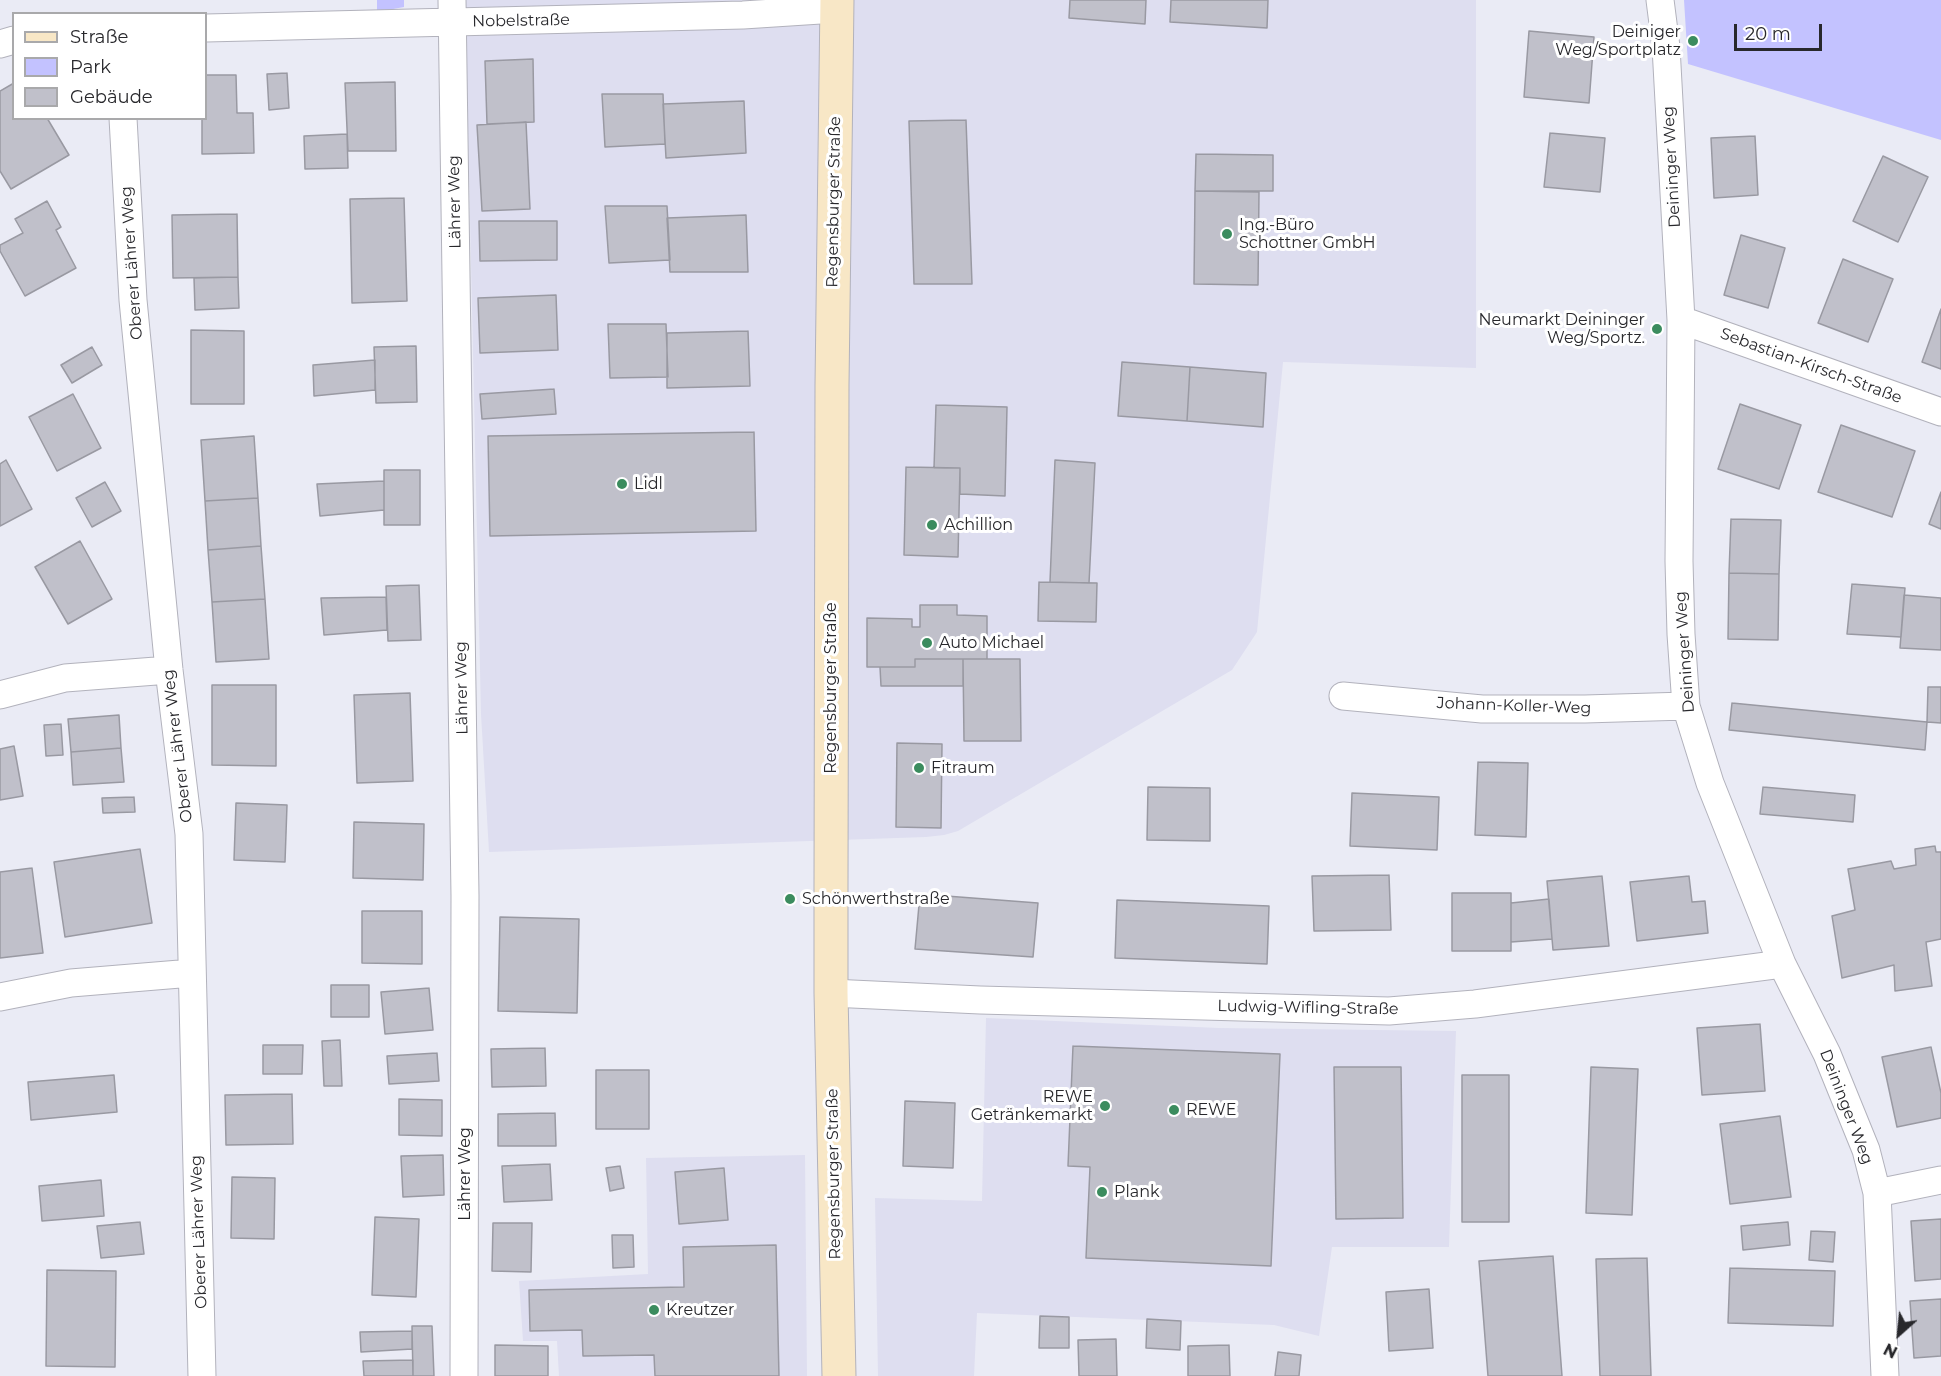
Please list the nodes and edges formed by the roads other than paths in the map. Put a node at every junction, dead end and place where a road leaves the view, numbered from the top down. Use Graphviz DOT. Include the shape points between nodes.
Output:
graph roads {
  1 [pos="1660,0"];
  2 [pos="836,4"];
  3 [pos="452,12"];
  4 [pos="207,28"];
  5 [pos="123,120"];
  6 [pos="1681,320"];
  7 [pos="1941,412"];
  8 [pos="169,670"];
  9 [pos="0,695"];
  10 [pos="1343,696"];
  11 [pos="1686,706"];
  12 [pos="1782,964"];
  13 [pos="192,973"];
  14 [pos="831,993"];
  15 [pos="0,997"];
  16 [pos="1941,1180"];
  17 [pos="1877,1193"];
  18 [pos="202,1376"];
  19 [pos="464,1376"];
  20 [pos="839,1376"];
  21 [pos="1885,1376"];
  1 -- 6 [label="street, Deininger Weg"];
  2 -- 3 [label="street, Nobelstraße" via="743,15"];
  2 -- 14 [label="main road, Regensburger Straße"];
  3 -- 4 [label="street, Nobelstraße"];
  3 -- 19 [label="street, Lährer Weg" via="465,895"];
  5 -- 8 [label="street, Oberer Lährer Weg" via="133,300"];
  6 -- 7 [label="street, Sebastian-Kirsch-Straße"];
  6 -- 11 [label="street, Deininger Weg" via="1679,561"];
  8 -- 9 [label="street" via="65,678"];
  8 -- 13 [label="street, Oberer Lährer Weg" via="189,834"];
  10 -- 11 [label="street, Johann-Koller-Weg" via="1482,709"];
  11 -- 12 [label="street, Deininger Weg" via="1710,783"];
  12 -- 14 [label="street, Ludwig-Wifling-Straße" via="1475,1004 1389,1011"];
  12 -- 17 [label="street, Deininger Weg" via="1850,1108"];
  13 -- 15 [label="street" via="72,983"];
  13 -- 18 [label="street, Oberer Lährer Weg"];
  14 -- 20 [label="main road, Regensburger Straße"];
  16 -- 17 [label="street"];
  17 -- 21 [label="street, Deininger Weg"];
}
